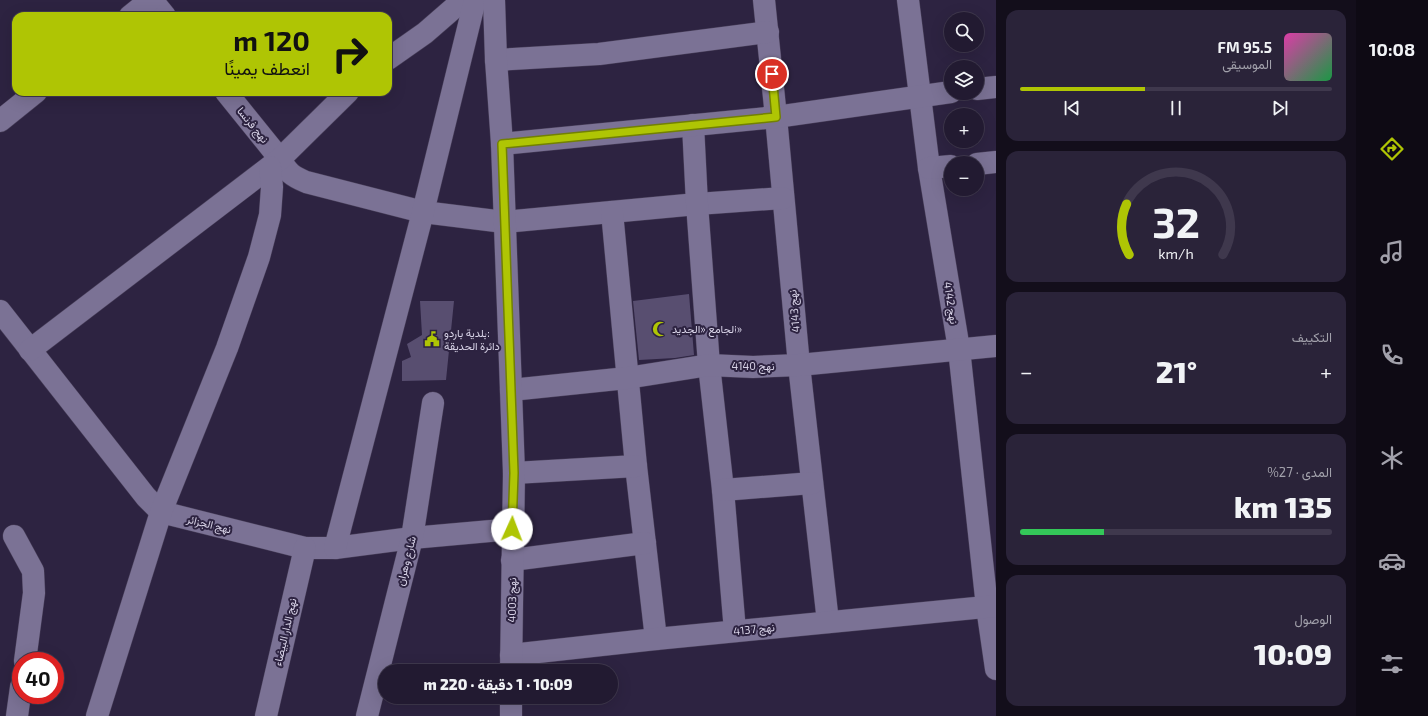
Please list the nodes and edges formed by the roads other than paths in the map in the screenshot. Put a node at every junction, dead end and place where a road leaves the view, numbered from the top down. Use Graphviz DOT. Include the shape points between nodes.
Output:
graph roads {
  1 [pos="151,0"];
  2 [pos="463,0"];
  3 [pos="475,0"];
  4 [pos="494,0"];
  5 [pos="764,0"];
  6 [pos="908,0"];
  7 [pos="135,12"];
  8 [pos="162,12"];
  9 [pos="768,32"];
  10 [pos="392,56"];
  11 [pos="496,60"];
  12 [pos="996,87"];
  13 [pos="984,88"];
  14 [pos="944,93"];
  15 [pos="31,96"];
  16 [pos="229,96"];
  17 [pos="344,96"];
  18 [pos="920,96"];
  19 [pos="776,117"];
  20 [pos="0,121"];
  21 [pos="693,125"];
  22 [pos="502,144"];
  23 [pos="996,162"];
  24 [pos="275,163"];
  25 [pos="984,163"];
  26 [pos="944,167"];
  27 [pos="929,168"];
  28 [pos="783,198"];
  29 [pos="697,204"];
  30 [pos="423,212"];
  31 [pos="612,212"];
  32 [pos="504,222"];
  33 [pos="0,311"];
  34 [pos="996,346"];
  35 [pos="959,349"];
  36 [pos="30,350"];
  37 [pos="709,365"];
  38 [pos="799,365"];
  39 [pos="627,378"];
  40 [pos="511,390"];
  41 [pos="433,403"];
  42 [pos="636,466"];
  43 [pos="514,473"];
  44 [pos="812,483"];
  45 [pos="722,490"];
  46 [pos="161,512"];
  47 [pos="512,529"];
  48 [pos="14,536"];
  49 [pos="412,538"];
  50 [pos="645,543"];
  51 [pos="305,548"];
  52 [pos="335,548"];
  53 [pos="512,560"];
  54 [pos="992,607"];
  55 [pos="828,622"];
  56 [pos="735,631"];
  57 [pos="656,639"];
  58 [pos="26,652"];
  59 [pos="511,663"];
  60 [pos="996,669"];
  61 [pos="19,704"];
  62 [pos="511,704"];
  63 [pos="17,716"];
  64 [pos="97,716"];
  65 [pos="266,716"];
  66 [pos="367,716"];
  67 [pos="511,716"];
  1 -- 7 [label="street"];
  1 -- 8 [label="street"];
  2 -- 10 [label="street" via="425,33"];
  3 -- 30 [label="street"];
  4 -- 11 [label="street, نهج 4003"];
  5 -- 9 [label="street, نهج 4143"];
  6 -- 18 [label="street, نهج 4142"];
  9 -- 11 [label="street" via="599,54"];
  9 -- 19 [label="street, نهج 4143"];
  11 -- 22 [label="street, نهج 4003"];
  12 -- 13 [label="street"];
  14 -- 18 [label="street"];
  15 -- 20 [label="street"];
  16 -- 24 [label="street, نهج فرنسا"];
  17 -- 24 [label="street"];
  18 -- 19 [label="street"];
  18 -- 27 [label="street, نهج 4142"];
  19 -- 21 [label="street"];
  19 -- 28 [label="street, نهج 4143"];
  21 -- 22 [label="street"];
  21 -- 29 [label="street"];
  22 -- 32 [label="street, نهج 4003"];
  23 -- 25 [label="street"];
  24 -- 30 [label="street, نهج فرنسا" via="293,177 306,182"];
  24 -- 36 [label="street"];
  24 -- 46 [label="street" via="270,215 259,257 228,348"];
  26 -- 27 [label="street"];
  27 -- 35 [label="street, نهج 4142"];
  28 -- 29 [label="street, نهج فرنسا"];
  28 -- 38 [label="street, نهج 4143"];
  29 -- 31 [label="street, نهج فرنسا"];
  29 -- 37 [label="street"];
  30 -- 32 [label="street, نهج فرنسا"];
  30 -- 52 [label="street"];
  31 -- 32 [label="street, نهج فرنسا"];
  31 -- 39 [label="street"];
  32 -- 40 [label="street, نهج 4003"];
  33 -- 36 [label="street"];
  34 -- 35 [label="street, نهج 4140"];
  35 -- 38 [label="street, نهج 4140"];
  35 -- 54 [label="street, نهج 4142"];
  36 -- 46 [label="street" via="146,497"];
  37 -- 38 [label="street, نهج 4140"];
  37 -- 39 [label="street, نهج 4140"];
  37 -- 45 [label="street"];
  38 -- 44 [label="street, نهج 4143"];
  39 -- 40 [label="street, نهج 4140"];
  39 -- 42 [label="street"];
  40 -- 43 [label="street, نهج 4003"];
  41 -- 49 [label="street, شارع وهران"];
  42 -- 43 [label="street"];
  42 -- 50 [label="street"];
  43 -- 47 [label="street, نهج 4003"];
  44 -- 45 [label="street"];
  44 -- 55 [label="street, نهج 4143"];
  45 -- 56 [label="street"];
  46 -- 51 [label="street, نهج الجزائر"];
  46 -- 64 [label="street"];
  47 -- 49 [label="street, نهج الجزائر"];
  47 -- 53 [label="street, نهج 4003"];
  48 -- 58 [label="street" via="33,571 34,593"];
  49 -- 52 [label="street, نهج الجزائر"];
  49 -- 66 [label="street, شارع وهران"];
  50 -- 53 [label="street"];
  50 -- 57 [label="street"];
  51 -- 52 [label="street, نهج الجزائر"];
  51 -- 65 [label="street, نهج الدار البيضاء"];
  53 -- 59 [label="street, نهج 4003"];
  54 -- 55 [label="street, نهج 4137"];
  54 -- 60 [label="street, نهج 4142"];
  55 -- 56 [label="street, نهج 4137"];
  56 -- 57 [label="street, نهج 4137"];
  57 -- 59 [label="street, نهج 4137"];
  61 -- 63 [label="street"];
  62 -- 67 [label="street"];
}
